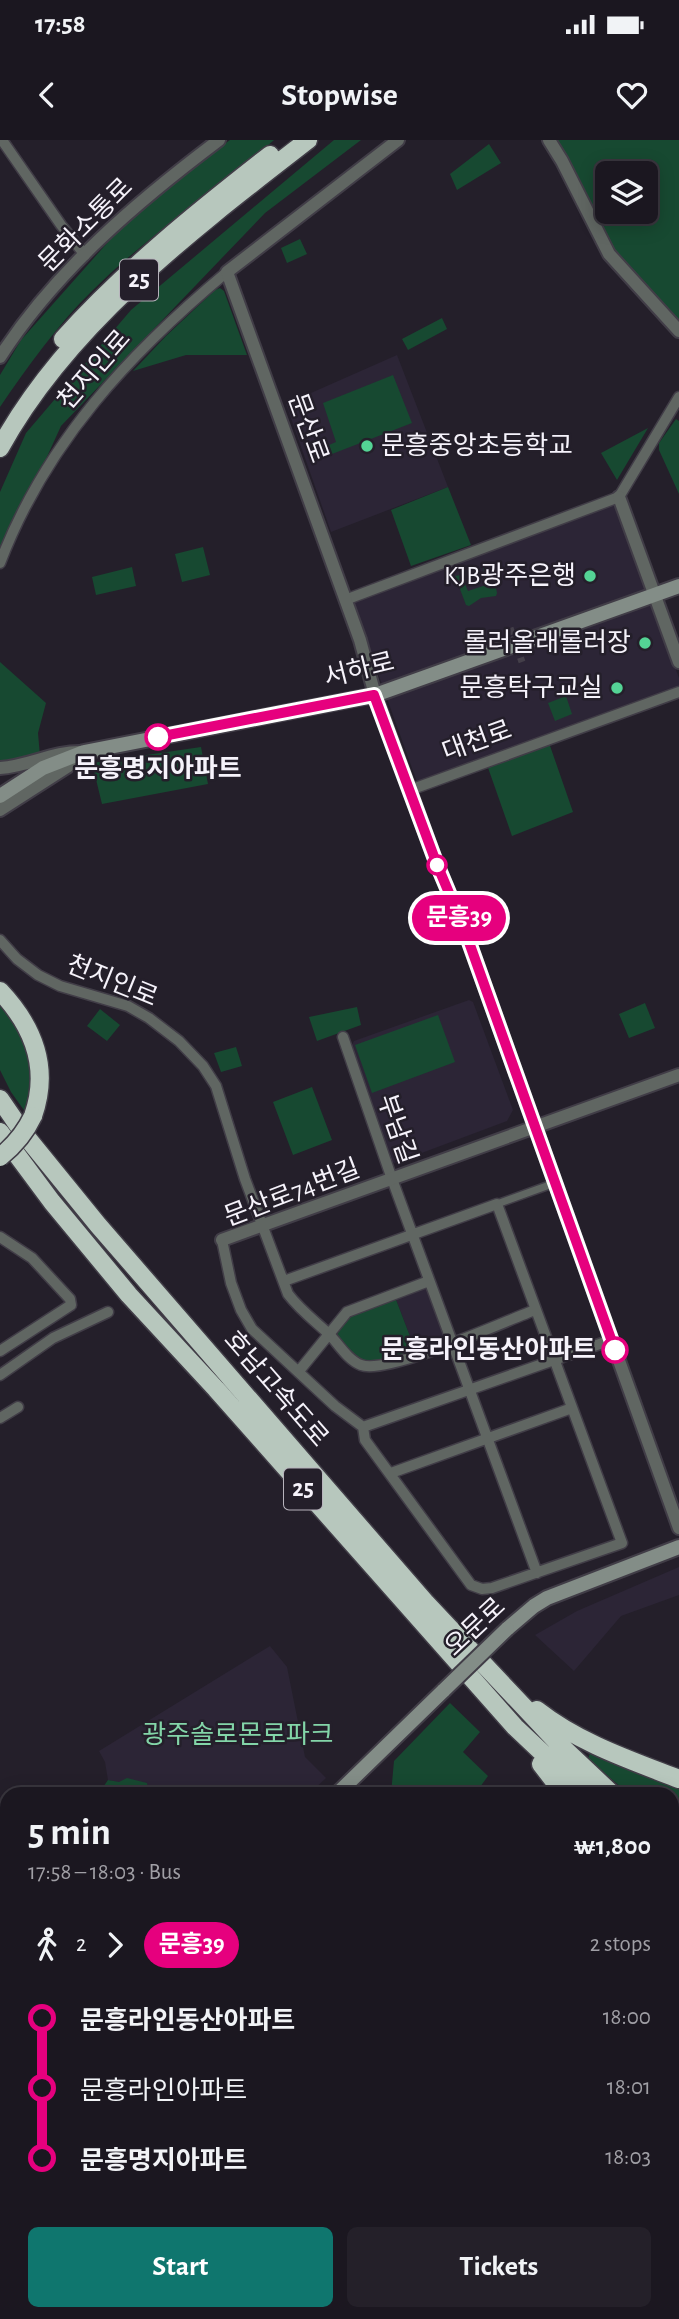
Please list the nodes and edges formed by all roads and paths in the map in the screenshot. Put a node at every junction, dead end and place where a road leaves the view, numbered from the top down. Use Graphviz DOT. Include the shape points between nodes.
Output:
graph roads {
  1 [pos="2,140"];
  2 [pos="219,140"];
  3 [pos="289,140"];
  4 [pos="308,140"];
  5 [pos="398,140"];
  6 [pos="549,140"];
  7 [pos="85,255"];
  8 [pos="227,272"];
  9 [pos="679,331"];
  10 [pos="0,357"];
  11 [pos="679,397"];
  12 [pos="0,425"];
  13 [pos="0,448"];
  14 [pos="619,497"];
  15 [pos="0,563"];
  16 [pos="679,586"];
  17 [pos="655,595"];
  18 [pos="345,600"];
  19 [pos="679,662"];
  20 [pos="679,692"];
  21 [pos="374,695"];
  22 [pos="84,752"];
  23 [pos="16,767"];
  24 [pos="0,768"];
  25 [pos="0,778"];
  26 [pos="410,790"];
  27 [pos="0,796"];
  28 [pos="0,810"];
  29 [pos="0,940"];
  30 [pos="0,991"];
  31 [pos="342,1037"];
  32 [pos="679,1075"];
  33 [pos="0,1099"];
  34 [pos="535,1127"];
  35 [pos="0,1132"];
  36 [pos="0,1157"];
  37 [pos="392,1179"];
  38 [pos="555,1183"];
  39 [pos="497,1204"];
  40 [pos="263,1224"];
  41 [pos="413,1234"];
  42 [pos="0,1237"];
  43 [pos="222,1240"];
  44 [pos="284,1281"];
  45 [pos="429,1281"];
  46 [pos="535,1310"];
  47 [pos="108,1311"];
  48 [pos="329,1335"];
  49 [pos="611,1339"];
  50 [pos="453,1342"];
  51 [pos="0,1351"];
  52 [pos="554,1359"];
  53 [pos="299,1371"];
  54 [pos="0,1375"];
  55 [pos="470,1390"];
  56 [pos="18,1407"];
  57 [pos="572,1408"];
  58 [pos="0,1418"];
  59 [pos="363,1427"];
  60 [pos="487,1437"];
  61 [pos="391,1473"];
  62 [pos="679,1528"];
  63 [pos="679,1546"];
  64 [pos="537,1573"];
  65 [pos="493,1675"];
  66 [pos="514,1727"];
  67 [pos="679,1779"];
  68 [pos="344,1787"];
  69 [pos="559,1787"];
  70 [pos="578,1787"];
  71 [pos="605,1787"];
  1 -- 7 [label="street"];
  2 -- 7 [label="street, 문화소통로" via="164,181"];
  3 -- 12 [label="highway, 25" via="192,216 93,307 55,347"];
  4 -- 13 [label="highway, 25" via="203,224 97,320 36,390"];
  5 -- 8 [label="street, 천지인로"];
  6 -- 9 [label="street" via="609,254"];
  7 -- 10 [label="street, 문화소통로"];
  8 -- 15 [label="street, 천지인로" via="154,335 77,422 35,489"];
  8 -- 18 [label="street, 문산로"];
  11 -- 14 [label="street"];
  14 -- 17 [label="street"];
  14 -- 18 [label="street"];
  16 -- 17 [label="main road, 서하로"];
  17 -- 19 [label="street"];
  17 -- 21 [label="main road, 서하로"];
  18 -- 21 [label="street, 문산로"];
  20 -- 26 [label="street, 대천로"];
  21 -- 22 [label="main road, 서하로"];
  21 -- 26 [label="street, 문산로"];
  22 -- 23 [label="street" via="63,751"];
  22 -- 27 [label="main road, 서하로" via="43,768"];
  22 -- 28 [label="street"];
  23 -- 24 [label="street"];
  23 -- 25 [label="street"];
  26 -- 34 [label="street, 문산로"];
  29 -- 40 [label="street, 천지인로" via="38,975 149,1017 198,1060 216,1086"];
  30 -- 36 [label="highway, bridge" via="17,1009 41,1066 33,1116 26,1131"];
  31 -- 37 [label="street, 부남길"];
  32 -- 34 [label="street, 문산로74번길"];
  33 -- 65 [label="highway, 호남고속도로 / 25" via="98,1225"];
  34 -- 37 [label="street, 문산로74번길"];
  34 -- 38 [label="street, 문산로"];
  35 -- 66 [label="highway, 호남고속도로 / 25" via="129,1295"];
  37 -- 40 [label="street, 문산로74번길"];
  37 -- 41 [label="street, 부남길"];
  38 -- 39 [label="street"];
  38 -- 49 [label="street, 문산로"];
  39 -- 41 [label="street"];
  39 -- 46 [label="street"];
  40 -- 43 [label="street, 문산로74번길"];
  40 -- 44 [label="street, 천지인로"];
  41 -- 44 [label="street"];
  41 -- 45 [label="street, 부남길"];
  42 -- 51 [label="street" via="39,1265 71,1305"];
  43 -- 53 [label="street, 문산로74번길" via="231,1283 252,1329"];
  44 -- 48 [label="street, 천지인로" via="297,1306"];
  45 -- 48 [label="street" via="347,1312"];
  45 -- 50 [label="street, 부남길"];
  46 -- 50 [label="street"];
  46 -- 52 [label="street"];
  47 -- 54 [label="street" via="52,1338"];
  48 -- 50 [label="street, 천지인로" via="355,1361 376,1367"];
  48 -- 53 [label="street"];
  49 -- 52 [label="street"];
  49 -- 62 [label="street, 문산로"];
  50 -- 55 [label="street, 부남길"];
  52 -- 55 [label="street"];
  52 -- 57 [label="street"];
  53 -- 59 [label="street, 문산로74번길"];
  55 -- 59 [label="street"];
  55 -- 60 [label="street, 부남길"];
  56 -- 58 [label="street"];
  57 -- 60 [label="street"];
  57 -- 64 [label="street, 문산로74번길" via="622,1543"];
  59 -- 61 [label="street, 문산로74번길" via="366,1440"];
  60 -- 61 [label="street"];
  60 -- 64 [label="street, 부남길"];
  61 -- 64 [label="street, 문산로74번길" via="471,1586 492,1588"];
  63 -- 68 [label="main road, 오문로, bridge" via="534,1606"];
  65 -- 67 [label="highway" via="572,1734"];
  65 -- 71 [label="highway, 호남고속도로 / 25"];
  66 -- 69 [label="highway"];
  66 -- 70 [label="highway, 호남고속도로 / 25"];
}
